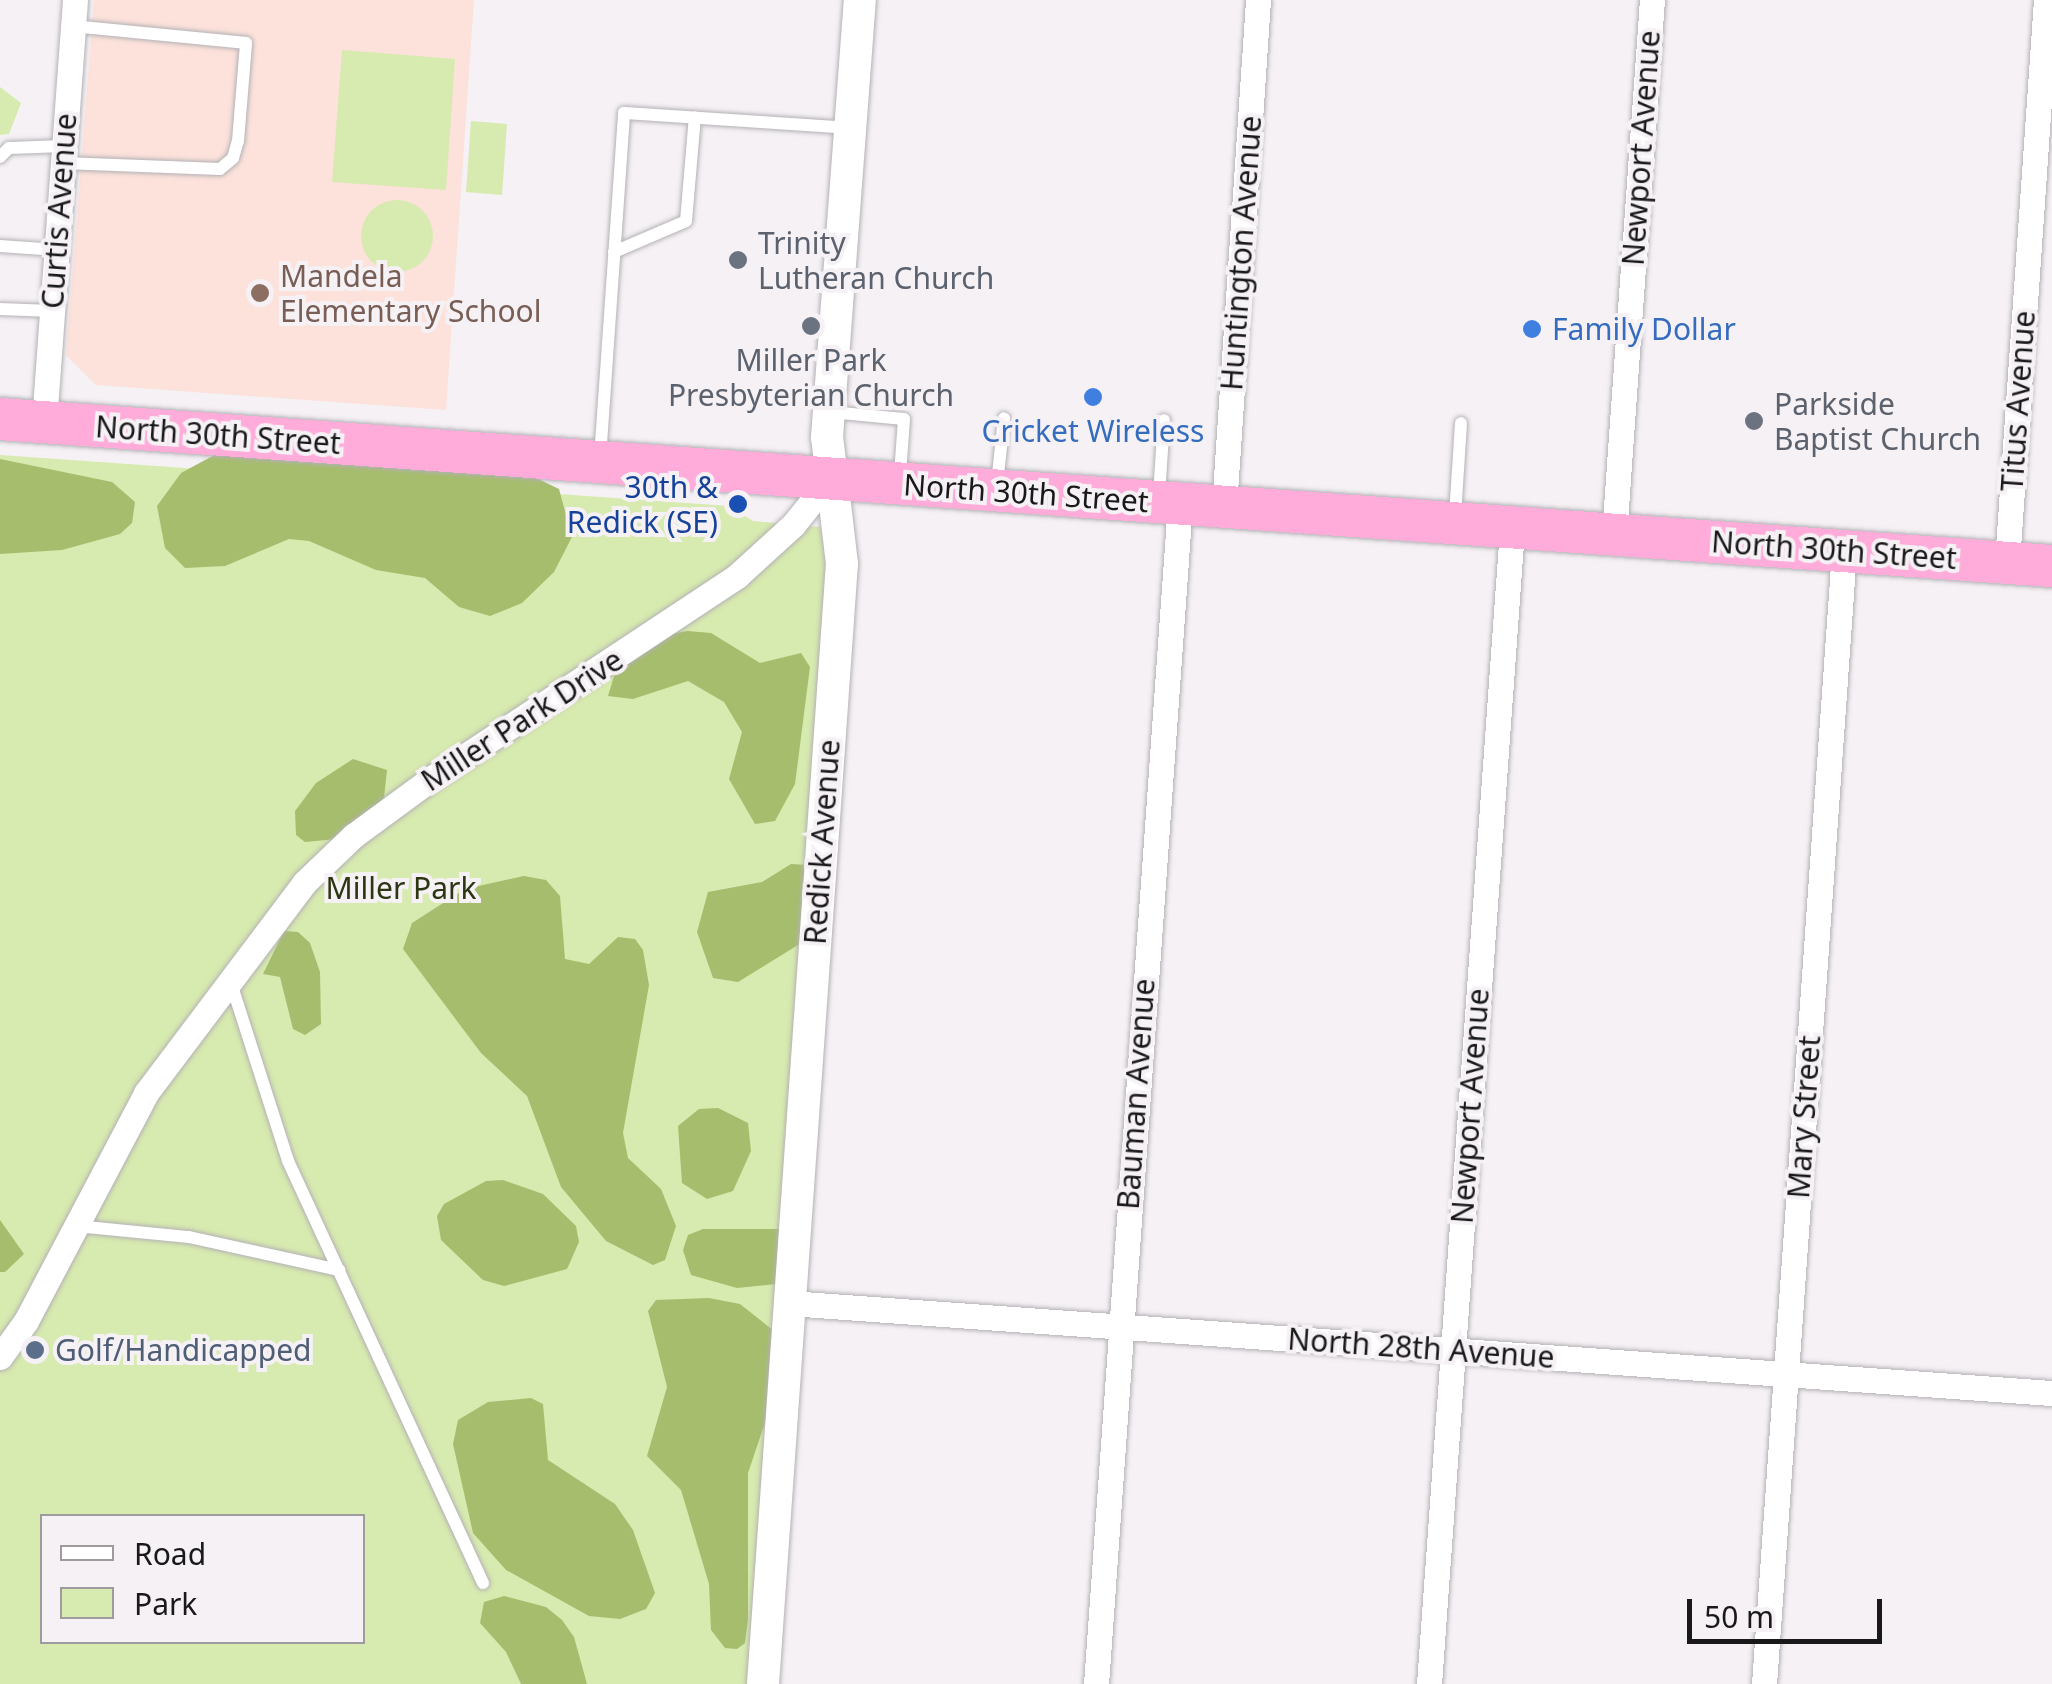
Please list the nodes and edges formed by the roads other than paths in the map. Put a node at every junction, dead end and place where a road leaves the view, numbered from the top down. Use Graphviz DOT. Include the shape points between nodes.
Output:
graph roads {
  1 [pos="860,0"];
  2 [pos="1258,0"];
  3 [pos="1652,0"];
  4 [pos="2046,0"];
  5 [pos="74,13"];
  6 [pos="694,118"];
  7 [pos="850,128"];
  8 [pos="64,155"];
  9 [pos="0,157"];
  10 [pos="0,246"];
  11 [pos="57,250"];
  12 [pos="614,252"];
  13 [pos="0,309"];
  14 [pos="52,311"];
  15 [pos="829,412"];
  16 [pos="1004,418"];
  17 [pos="0,419"];
  18 [pos="1164,420"];
  19 [pos="44,422"];
  20 [pos="1461,423"];
  21 [pos="600,462"];
  22 [pos="830,479"];
  23 [pos="900,484"];
  24 [pos="996,492"];
  25 [pos="1169,503"];
  26 [pos="1224,507"];
  27 [pos="1454,524"];
  28 [pos="1512,528"];
  29 [pos="1614,536"];
  30 [pos="1844,550"];
  31 [pos="2006,562"];
  32 [pos="2052,566"];
  33 [pos="229,978"];
  34 [pos="75,1226"];
  35 [pos="339,1270"];
  36 [pos="790,1302"];
  37 [pos="1118,1327"];
  38 [pos="1452,1350"];
  39 [pos="0,1357"];
  40 [pos="1785,1374"];
  41 [pos="2052,1393"];
  42 [pos="483,1583"];
  43 [pos="763,1684"];
  44 [pos="1096,1684"];
  45 [pos="1429,1684"];
  46 [pos="1764,1684"];
  1 -- 7 [label="street, Redick Avenue"];
  2 -- 26 [label="street, Huntington Avenue"];
  3 -- 29 [label="street, Newport Avenue"];
  4 -- 31 [label="street, Titus Avenue"];
  5 -- 8 [label="street, Curtis Avenue"];
  5 -- 8 [label="lane" via="246,43 238,141 234,158 220,169"];
  6 -- 7 [label="lane"];
  6 -- 12 [label="lane" via="686,221 646,244"];
  6 -- 12 [label="lane" via="624,113"];
  7 -- 15 [label="street, Redick Avenue"];
  8 -- 9 [label="lane" via="10,148"];
  8 -- 11 [label="street, Curtis Avenue"];
  10 -- 11 [label="lane"];
  11 -- 14 [label="street, Curtis Avenue"];
  12 -- 21 [label="lane"];
  13 -- 14 [label="lane"];
  14 -- 19 [label="street, Curtis Avenue"];
  15 -- 22 [label="street, Redick Avenue"];
  15 -- 23 [label="lane" via="904,418"];
  16 -- 24 [label="lane"];
  17 -- 19 [label="highway, North 30th Street"];
  18 -- 25 [label="lane"];
  19 -- 21 [label="highway, North 30th Street"];
  20 -- 27 [label="lane"];
  21 -- 22 [label="highway, North 30th Street"];
  22 -- 23 [label="highway, North 30th Street"];
  22 -- 33 [label="street, Miller Park Drive" via="793,525 725,585 353,836 304,883"];
  22 -- 36 [label="street, Redick Avenue" via="842,564"];
  23 -- 24 [label="highway, North 30th Street"];
  24 -- 25 [label="highway, North 30th Street"];
  25 -- 26 [label="highway, North 30th Street"];
  25 -- 37 [label="street, Bauman Avenue"];
  26 -- 27 [label="highway, North 30th Street"];
  27 -- 28 [label="highway, North 30th Street"];
  28 -- 29 [label="highway, North 30th Street"];
  28 -- 38 [label="street, Newport Avenue"];
  29 -- 30 [label="highway, North 30th Street"];
  30 -- 31 [label="highway, North 30th Street"];
  30 -- 40 [label="street, Mary Street"];
  31 -- 32 [label="highway, North 30th Street"];
  33 -- 34 [label="street, Miller Park Drive" via="138,1106"];
  33 -- 35 [label="lane" via="278,1139"];
  34 -- 35 [label="lane" via="189,1237"];
  34 -- 39 [label="street, Miller Park Drive" via="26,1322"];
  35 -- 42 [label="lane"];
  36 -- 37 [label="street, North 28th Avenue"];
  36 -- 43 [label="street, Redick Avenue"];
  37 -- 38 [label="street, North 28th Avenue"];
  37 -- 44 [label="street, Bauman Avenue"];
  38 -- 40 [label="street, North 28th Avenue"];
  38 -- 45 [label="street, Newport Avenue"];
  40 -- 41 [label="street, North 28th Avenue"];
  40 -- 46 [label="street, Mary Street"];
}
